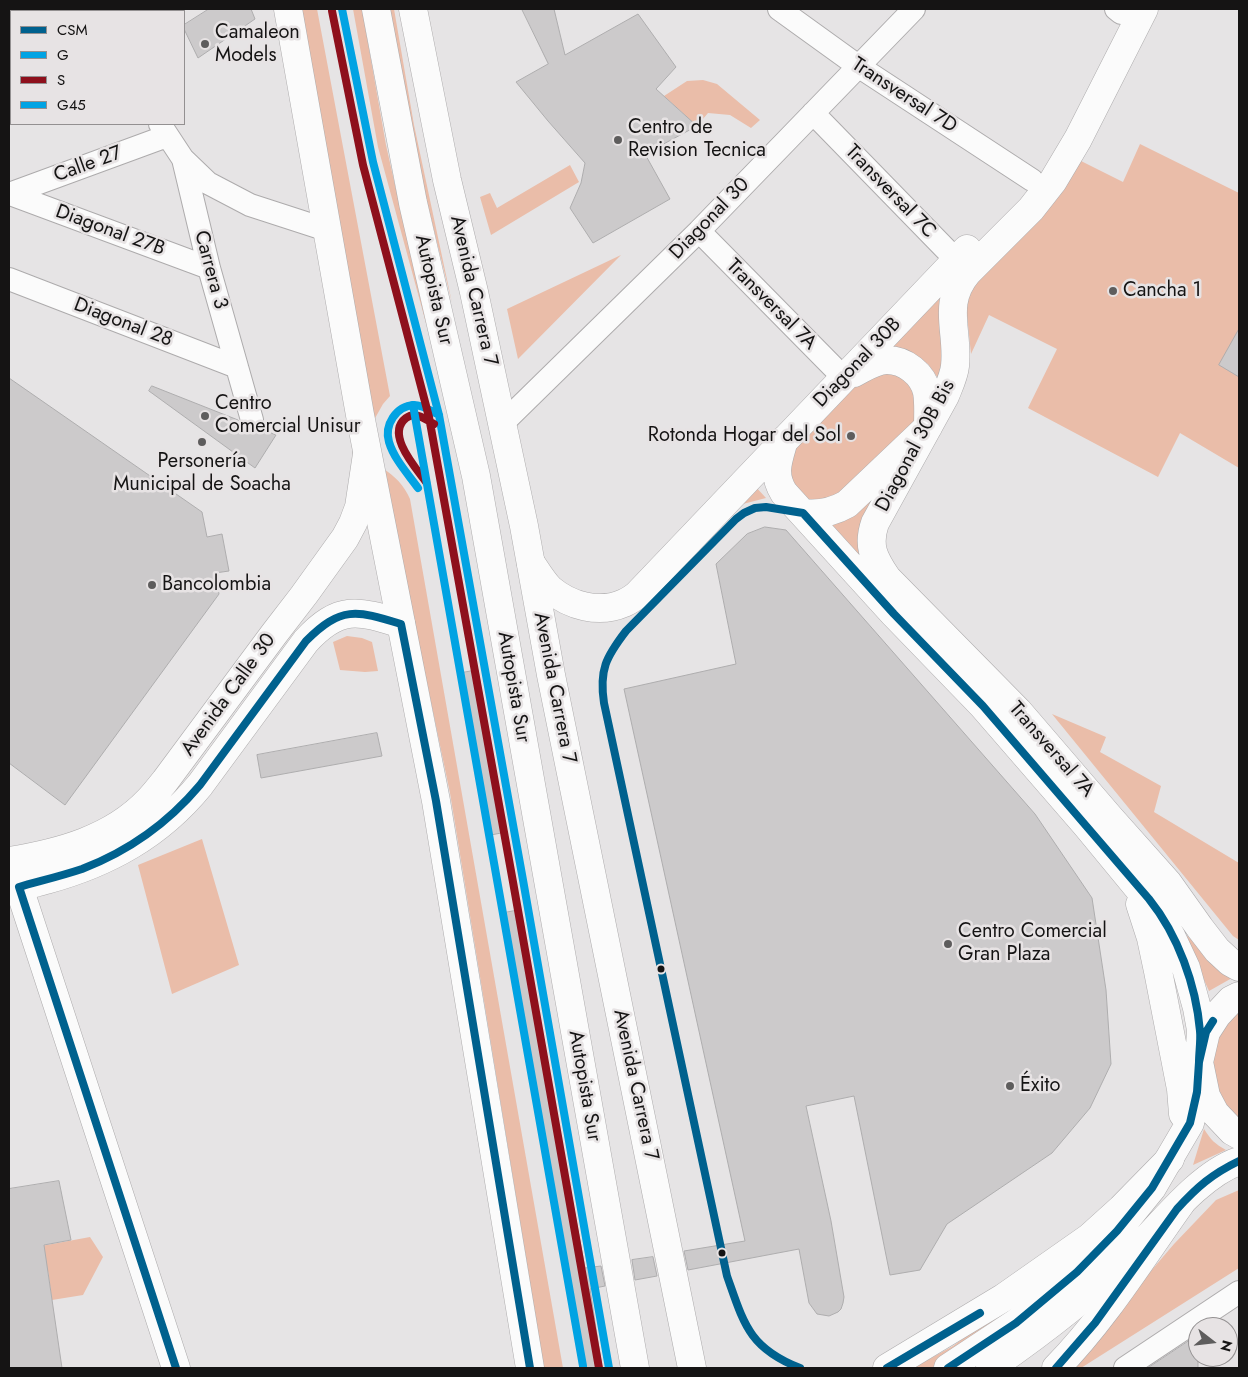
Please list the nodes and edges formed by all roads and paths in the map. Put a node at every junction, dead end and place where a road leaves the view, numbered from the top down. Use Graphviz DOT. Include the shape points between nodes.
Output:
graph roads {
  1 [pos="288,9"];
  2 [pos="376,9"];
  3 [pos="413,9"];
  4 [pos="779,9"];
  5 [pos="914,9"];
  6 [pos="1126,10"];
  7 [pos="858,66"];
  8 [pos="813,112"];
  9 [pos="163,130"];
  10 [pos="183,159"];
  11 [pos="1032,180"];
  12 [pos="9,194"];
  13 [pos="327,230"];
  14 [pos="699,231"];
  15 [pos="962,266"];
  16 [pos="209,268"];
  17 [pos="9,278"];
  18 [pos="237,367"];
  19 [pos="844,378"];
  20 [pos="252,420"];
  21 [pos="502,424"];
  22 [pos="928,427"];
  23 [pos="784,440"];
  24 [pos="367,450"];
  25 [pos="803,513"];
  26 [pos="872,532"];
  27 [pos="531,564"];
  28 [pos="401,624"];
  29 [pos="274,634"];
  30 [pos="297,653"];
  31 [pos="10,861"];
  32 [pos="1126,873"];
  33 [pos="14,888"];
  34 [pos="1239,968"];
  35 [pos="1239,996"];
  36 [pos="1199,1062"];
  37 [pos="1239,1134"];
  38 [pos="1175,1150"];
  39 [pos="1239,1161"];
  40 [pos="1181,1203"];
  41 [pos="1239,1292"];
  42 [pos="687,1340"];
  43 [pos="176,1368"];
  44 [pos="530,1368"];
  45 [pos="635,1368"];
  46 [pos="692,1368"];
  47 [pos="711,1368"];
  48 [pos="887,1368"];
  49 [pos="948,1368"];
  50 [pos="990,1368"];
  51 [pos="1056,1368"];
  52 [pos="1125,1368"];
  1 -- 13 [label="main road"];
  2 -- 45 [label="main road, Autopista Sur" via="413,203 476,476"];
  3 -- 21 [label="main road, Avenida Carrera 7" via="447,180"];
  4 -- 7 [label="street, Transversal 7D"];
  5 -- 7 [label="street, Diagonal 30"];
  6 -- 11 [label="main road, Diagonal 30B"];
  6 -- 15 [label="main road, Diagonal 30B" via="1078,139 1053,181 1031,209"];
  7 -- 8 [label="street, Diagonal 30"];
  7 -- 11 [label="street, Transversal 7D"];
  8 -- 14 [label="street, Diagonal 30"];
  8 -- 15 [label="street, Transversal 7C"];
  9 -- 10 [label="street, Carrera 3"];
  9 -- 12 [label="street, Calle 27"];
  10 -- 13 [label="street" via="208,183 250,205"];
  10 -- 16 [label="street, Carrera 3"];
  11 -- 15 [label="main road, Diagonal 30B"];
  12 -- 16 [label="street, Diagonal 27B"];
  13 -- 24 [label="main road"];
  14 -- 19 [label="street, Transversal 7A"];
  14 -- 21 [label="street, Diagonal 30"];
  15 -- 19 [label="main road, Diagonal 30B"];
  15 -- 22 [label="main road, Diagonal 30B Bis" via="962,279 952,311 955,368 945,396"];
  16 -- 18 [label="street, Carrera 3"];
  17 -- 18 [label="street, Diagonal 28"];
  18 -- 20 [label="street, Carrera 3"];
  19 -- 22 [label="main road" via="872,363 886,360 908,366 924,383"];
  19 -- 23 [label="main road, Diagonal 30B"];
  21 -- 27 [label="main road, Avenida Carrera 7"];
  22 -- 25 [label="main road" via="847,504 824,513"];
  22 -- 26 [label="main road, Diagonal 30B Bis"];
  23 -- 25 [label="main road" via="778,461 778,484"];
  23 -- 27 [label="main road, Diagonal 30B" via="637,595 625,603 599,608 572,603 549,588"];
  24 -- 28 [label="main road"];
  24 -- 29 [label="main road, Avenida Calle 30" via="359,507 353,523"];
  25 -- 32 [label="main road, Transversal 7A" via="983,706"];
  26 -- 34 [label="main road, Transversal 7A" via="871,546 876,562 887,578 1018,711 1168,883 1217,950"];
  27 -- 42 [label="main road, Avenida Carrera 7"];
  28 -- 30 [label="main road, Avenida Calle 30" via="369,614 342,616 318,628"];
  28 -- 44 [label="main road" via="436,801"];
  29 -- 30 [label="main road" via="282,649"];
  29 -- 31 [label="main road, Avenida Calle 30" via="147,802 129,817 85,842"];
  30 -- 33 [label="main road, Avenida Calle 30" via="187,802 166,821 106,859 67,874"];
  31 -- 33 [label="main road"];
  32 -- 36 [label="main road, Transversal 7A" via="1158,910 1186,968 1201,1030"];
  32 -- 38 [label="main road" via="1151,938 1181,1089 1183,1111"];
  33 -- 43 [label="main road"];
  35 -- 36 [label="main road" via="1217,1015 1206,1032"];
  36 -- 37 [label="main road" via="1206,1096 1214,1113"];
  36 -- 38 [label="main road" via="1194,1108"];
  38 -- 48 [label="main road" via="1121,1209 1090,1237 1003,1298"];
  38 -- 49 [label="main road" via="1152,1188 1077,1272 1016,1323"];
  39 -- 40 [label="main road" via="1222,1169"];
  40 -- 50 [label="main road" via="1074,1307"];
  40 -- 51 [label="main road" via="1102,1314"];
  41 -- 52 [label="street"];
  42 -- 46 [label="main road, Avenida Carrera 7"];
  42 -- 47 [label="main road"];
}
